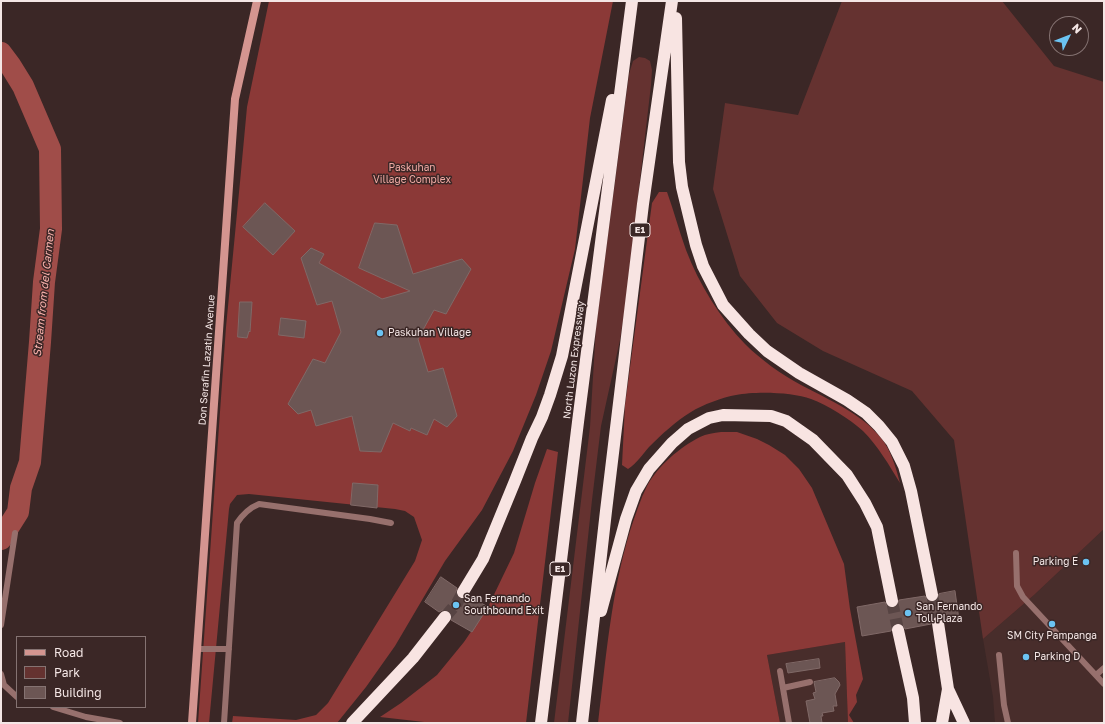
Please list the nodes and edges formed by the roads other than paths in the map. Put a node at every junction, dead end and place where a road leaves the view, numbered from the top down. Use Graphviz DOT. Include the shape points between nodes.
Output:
graph roads {
  1 [pos="257,1"];
  2 [pos="632,1"];
  3 [pos="672,1"];
  4 [pos="675,1"];
  5 [pos="391,523"];
  6 [pos="15,533"];
  7 [pos="1016,553"];
  8 [pos="463,592"];
  9 [pos="932,595"];
  10 [pos="892,601"];
  11 [pos="445,617"];
  12 [pos="938,623"];
  13 [pos="1,625"];
  14 [pos="898,630"];
  15 [pos="197,649"];
  16 [pos="229,649"];
  17 [pos="999,655"];
  18 [pos="588,664"];
  19 [pos="1104,668"];
  20 [pos="780,671"];
  21 [pos="1,674"];
  22 [pos="1096,675"];
  23 [pos="810,682"];
  24 [pos="1104,684"];
  25 [pos="783,688"];
  26 [pos="948,689"];
  27 [pos="16,696"];
  28 [pos="56,708"];
  29 [pos="356,721"];
  30 [pos="120,723"];
  31 [pos="192,723"];
  32 [pos="224,723"];
  33 [pos="541,723"];
  34 [pos="582,723"];
  35 [pos="789,723"];
  36 [pos="915,723"];
  37 [pos="942,723"];
  38 [pos="964,723"];
  39 [pos="1008,723"];
  1 -- 15 [label="main road, Don Serafin Lazatin Avenue" via="235,99"];
  2 -- 8 [label="highway" via="560,362 542,417 483,559"];
  2 -- 33 [label="highway, North Luzon Expressway / E1"];
  3 -- 18 [label="highway, E1" via="643,204"];
  4 -- 9 [label="highway" via="678,162 683,195 703,266 723,305 749,334 799,373 866,413 892,442 904,466 911,491"];
  5 -- 16 [label="lane" via="259,504 250,507 237,523"];
  6 -- 13 [label="lane"];
  7 -- 22 [label="lane" via="1017,586 1023,597"];
  10 -- 18 [label="highway" via="877,527 847,474 813,440 786,421 771,416 715,416 688,429 672,443 649,469 636,491 621,533"];
  11 -- 29 [label="highway" via="413,658"];
  12 -- 26 [label="highway"];
  14 -- 36 [label="highway" via="913,698"];
  15 -- 16 [label="lane"];
  15 -- 31 [label="main road, Don Serafin Lazatin Avenue"];
  16 -- 32 [label="lane"];
  17 -- 39 [label="lane"];
  18 -- 34 [label="highway, E1"];
  19 -- 22 [label="lane"];
  20 -- 25 [label="lane"];
  21 -- 27 [label="lane" via="4,685"];
  22 -- 24 [label="lane"];
  23 -- 25 [label="lane"];
  25 -- 35 [label="lane"];
  26 -- 37 [label="highway"];
  26 -- 38 [label="highway"];
  28 -- 30 [label="lane"];
}
